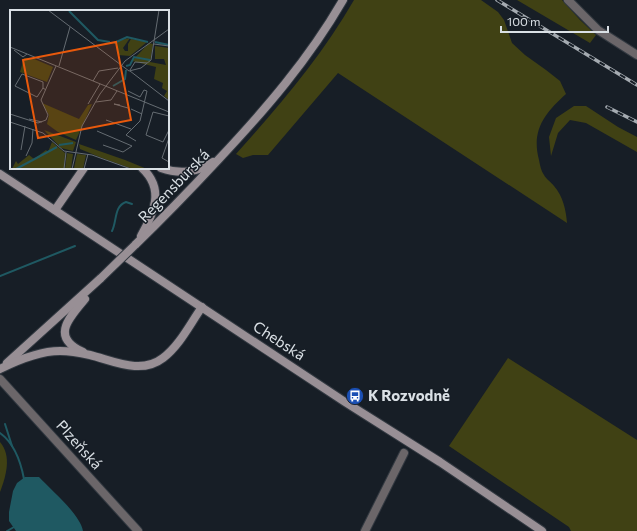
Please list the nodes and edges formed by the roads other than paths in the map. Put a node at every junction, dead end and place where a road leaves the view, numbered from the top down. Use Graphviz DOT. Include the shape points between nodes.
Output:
graph roads {
  1 [pos="344,0"];
  2 [pos="568,0"];
  3 [pos="637,55"];
  4 [pos="230,147"];
  5 [pos="83,169"];
  6 [pos="143,169"];
  7 [pos="166,169"];
  8 [pos="0,174"];
  9 [pos="55,210"];
  10 [pos="147,230"];
  11 [pos="93,287"];
  12 [pos="202,307"];
  13 [pos="91,356"];
  14 [pos="11,362"];
  15 [pos="0,369"];
  16 [pos="0,379"];
  17 [pos="404,453"];
  18 [pos="138,531"];
  19 [pos="365,531"];
  20 [pos="542,531"];
  1 -- 4 [label="main road, Regensburská" via="300,66"];
  2 -- 3 [label="street" via="598,30"];
  4 -- 7 [label="main road" via="209,165 198,170 182,172"];
  4 -- 10 [label="main road, Regensburská" via="169,213"];
  5 -- 9 [label="main road"];
  6 -- 10 [label="main road" via="152,181 156,198"];
  8 -- 9 [label="main road, Chebská"];
  9 -- 12 [label="main road, Chebská"];
  10 -- 11 [label="main road, Regensburská, bridge"];
  11 -- 13 [label="main road" via="68,319 64,332 70,343"];
  11 -- 14 [label="main road, Regensburská"];
  12 -- 13 [label="main road" via="176,346 164,358 155,362 145,366 133,366"];
  12 -- 20 [label="main road, Chebská"];
  13 -- 14 [label="main road" via="49,352"];
  14 -- 15 [label="main road"];
  16 -- 18 [label="street, Plzeňská"];
  17 -- 19 [label="street"];
}
